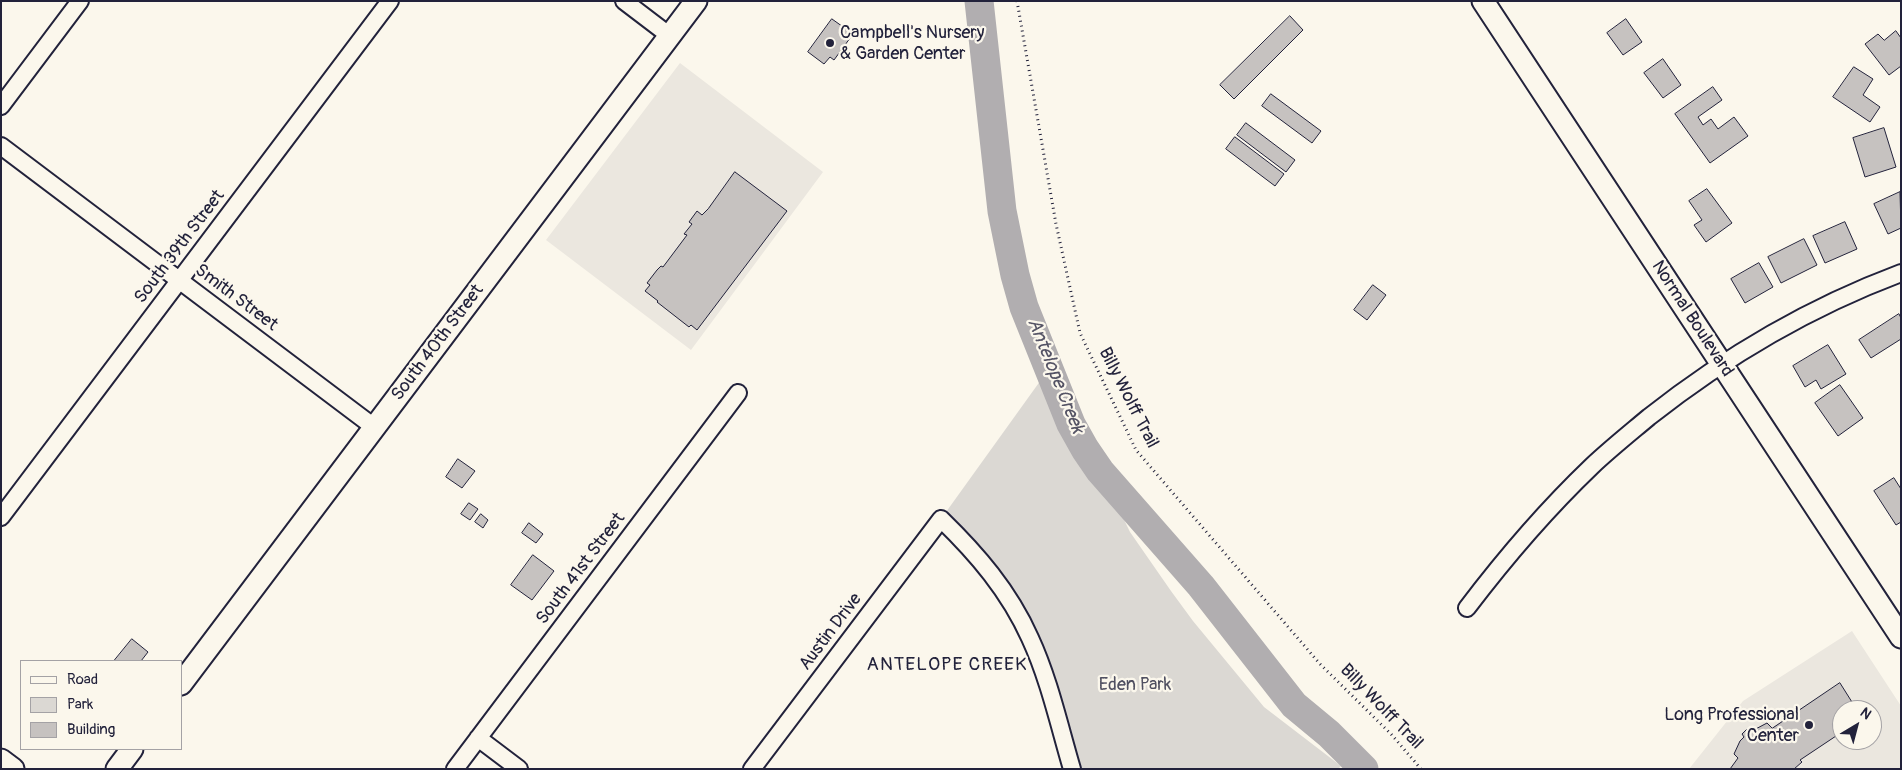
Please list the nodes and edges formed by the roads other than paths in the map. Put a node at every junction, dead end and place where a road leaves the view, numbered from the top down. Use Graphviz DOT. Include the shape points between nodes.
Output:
graph roads {
  1 [pos="80,1"];
  2 [pos="390,1"];
  3 [pos="624,1"];
  4 [pos="696,1"];
  5 [pos="1483,1"];
  6 [pos="670,36"];
  7 [pos="1,106"];
  8 [pos="1,146"];
  9 [pos="1901,273"];
  10 [pos="180,280"];
  11 [pos="1721,365"];
  12 [pos="738,394"];
  13 [pos="374,428"];
  14 [pos="1,517"];
  15 [pos="1467,608"];
  16 [pos="1901,637"];
  17 [pos="182,683"];
  18 [pos="478,738"];
  19 [pos="131,750"];
  20 [pos="1,760"];
  21 [pos="12,769"];
  22 [pos="117,769"];
  23 [pos="455,769"];
  24 [pos="519,769"];
  25 [pos="752,769"];
  26 [pos="1072,769"];
  1 -- 7 [label="street"];
  2 -- 10 [label="street, South 39th Street"];
  3 -- 6 [label="street"];
  4 -- 6 [label="main road, South 40th Street"];
  5 -- 11 [label="main road, Normal Boulevard"];
  6 -- 13 [label="main road, South 40th Street"];
  8 -- 10 [label="street, Smith Street"];
  9 -- 11 [label="street" via="1820,308 1752,344"];
  10 -- 13 [label="street, Smith Street"];
  10 -- 14 [label="street, South 39th Street"];
  11 -- 15 [label="street" via="1678,395 1592,466 1522,538"];
  11 -- 16 [label="main road, Normal Boulevard"];
  12 -- 18 [label="street, South 41st Street"];
  13 -- 17 [label="main road, South 40th Street"];
  18 -- 23 [label="street, South 41st Street"];
  18 -- 24 [label="street"];
  19 -- 22 [label="main road"];
  20 -- 21 [label="main road"];
  25 -- 26 [label="street, Austin Drive" via="941,519 991,573 1030,638"];
}
